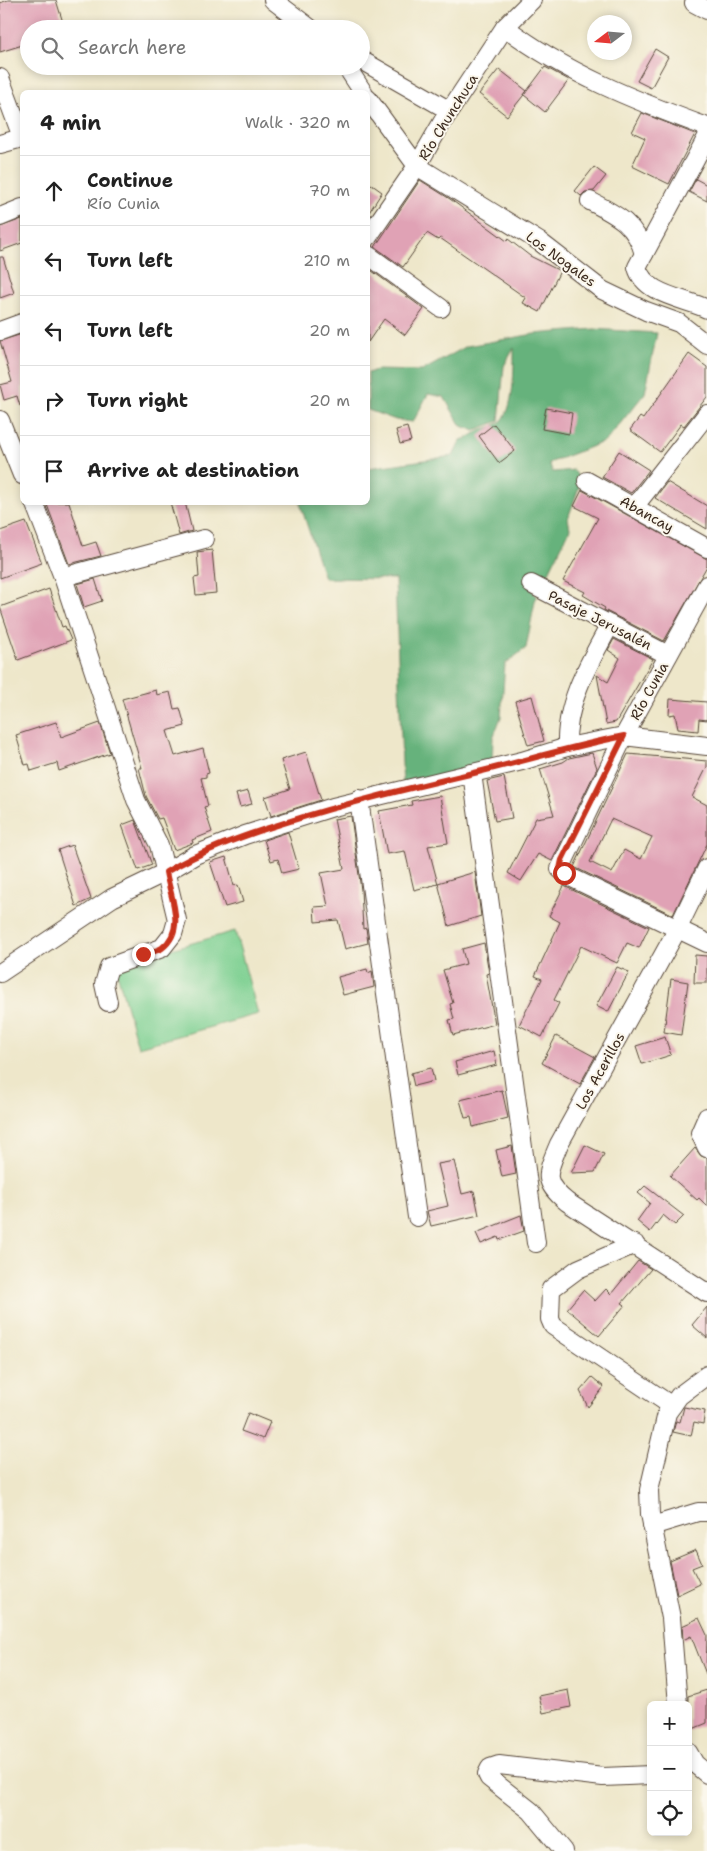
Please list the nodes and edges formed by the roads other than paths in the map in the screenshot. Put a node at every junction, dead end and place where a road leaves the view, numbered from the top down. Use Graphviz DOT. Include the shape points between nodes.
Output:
graph roads {
  1 [pos="274,0"];
  2 [pos="532,0"];
  3 [pos="300,20"];
  4 [pos="505,27"];
  5 [pos="370,65"];
  6 [pos="352,75"];
  7 [pos="0,78"];
  8 [pos="362,90"];
  9 [pos="370,102"];
  10 [pos="450,111"];
  11 [pos="707,128"];
  12 [pos="20,132"];
  13 [pos="707,137"];
  14 [pos="20,138"];
  15 [pos="0,144"];
  16 [pos="417,166"];
  17 [pos="590,201"];
  18 [pos="20,209"];
  19 [pos="0,217"];
  20 [pos="370,234"];
  21 [pos="644,254"];
  22 [pos="370,256"];
  23 [pos="441,308"];
  24 [pos="707,308"];
  25 [pos="20,324"];
  26 [pos="0,331"];
  27 [pos="707,345"];
  28 [pos="707,414"];
  29 [pos="0,420"];
  30 [pos="20,466"];
  31 [pos="587,482"];
  32 [pos="35,505"];
  33 [pos="634,507"];
  34 [pos="204,539"];
  35 [pos="707,548"];
  36 [pos="63,576"];
  37 [pos="531,584"];
  38 [pos="707,585"];
  39 [pos="610,625"];
  40 [pos="668,655"];
  41 [pos="624,736"];
  42 [pos="707,746"];
  43 [pos="567,748"];
  44 [pos="472,773"];
  45 [pos="359,799"];
  46 [pos="707,868"];
  47 [pos="166,872"];
  48 [pos="677,930"];
  49 [pos="707,943"];
  50 [pos="0,973"];
  51 [pos="108,1002"];
  52 [pos="707,1117"];
  53 [pos="707,1148"];
  54 [pos="417,1217"];
  55 [pos="536,1243"];
  56 [pos="635,1244"];
  57 [pos="707,1293"];
  58 [pos="707,1375"];
  59 [pos="672,1406"];
  60 [pos="704,1517"];
  61 [pos="652,1526"];
  62 [pos="678,1701"];
  63 [pos="692,1759"];
  64 [pos="707,1774"];
  65 [pos="647,1775"];
  66 [pos="564,1851"];
  1 -- 3 [label="street"];
  2 -- 4 [label="street, Río Chunchuca"];
  4 -- 10 [label="street, Río Chunchuca"];
  4 -- 11 [label="street" via="534,49 632,100"];
  5 -- 10 [label="street"];
  6 -- 8 [label="street"];
  7 -- 12 [label="street"];
  9 -- 16 [label="street"];
  10 -- 16 [label="street, Río Chunchuca"];
  13 -- 21 [label="street"];
  14 -- 15 [label="street"];
  16 -- 20 [label="street, Río Chunchuca"];
  16 -- 27 [label="street, Los Nogales" via="540,242 602,290 679,323"];
  17 -- 21 [label="street" via="624,222 639,237"];
  18 -- 19 [label="street"];
  21 -- 24 [label="street" via="637,267 645,282"];
  22 -- 23 [label="street"];
  25 -- 26 [label="street"];
  28 -- 33 [label="street"];
  29 -- 30 [label="street"];
  31 -- 33 [label="street, Abancay"];
  32 -- 36 [label="street"];
  33 -- 35 [label="street, Abancay"];
  34 -- 36 [label="street"];
  36 -- 47 [label="street" via="136,800 159,844"];
  37 -- 39 [label="street, Pasaje Jerusalén"];
  38 -- 40 [label="street, Río Cunia"];
  39 -- 40 [label="street, Pasaje Jerusalén"];
  39 -- 43 [label="street" via="575,694 566,736"];
  40 -- 41 [label="street, Río Cunia"];
  41 -- 42 [label="street"];
  41 -- 43 [label="street"];
  41 -- 48 [label="street, Río Cunia" via="560,869 568,876"];
  43 -- 44 [label="street"];
  44 -- 45 [label="street"];
  44 -- 55 [label="street"];
  45 -- 47 [label="street" via="245,835 195,855"];
  45 -- 54 [label="street"];
  46 -- 48 [label="street, Los Acerillos"];
  47 -- 50 [label="street" via="112,898"];
  47 -- 51 [label="street" via="177,920 173,934 162,948 109,967 104,984"];
  48 -- 49 [label="street"];
  48 -- 56 [label="street, Los Acerillos" via="550,1165 551,1188 567,1202"];
  52 -- 53 [label="street" via="700,1133"];
  56 -- 57 [label="street"];
  56 -- 59 [label="street" via="578,1269 552,1289 550,1319 553,1326"];
  58 -- 59 [label="street" via="679,1396"];
  59 -- 61 [label="street" via="667,1414 649,1490"];
  60 -- 61 [label="street"];
  61 -- 62 [label="street" via="671,1618"];
  63 -- 64 [label="street"];
  65 -- 66 [label="street" via="603,1777 499,1765 488,1771 489,1778 531,1811"];
}
